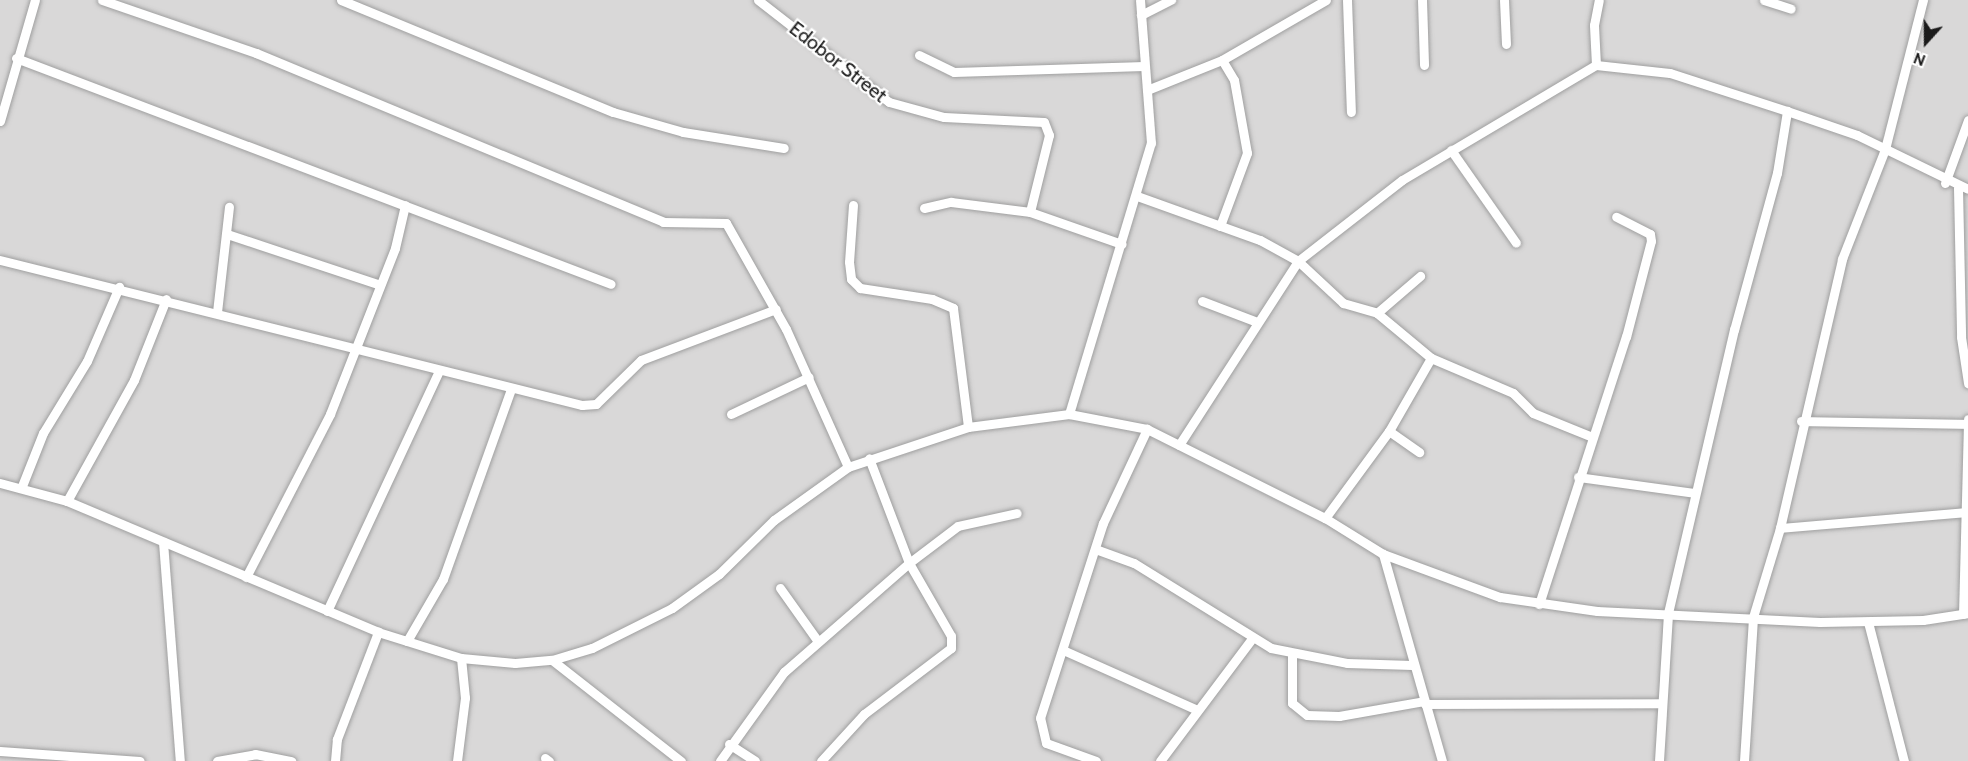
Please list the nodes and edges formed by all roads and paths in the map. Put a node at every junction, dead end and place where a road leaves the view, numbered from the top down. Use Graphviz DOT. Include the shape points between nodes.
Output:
graph roads {
  1 [pos="35,0"];
  2 [pos="102,0"];
  3 [pos="341,0"];
  4 [pos="758,0"];
  5 [pos="1140,0"];
  6 [pos="1171,0"];
  7 [pos="1326,0"];
  8 [pos="1347,0"];
  9 [pos="1422,0"];
  10 [pos="1504,0"];
  11 [pos="1599,0"];
  12 [pos="1764,0"];
  13 [pos="1923,0"];
  14 [pos="1791,9"];
  15 [pos="1141,15"];
  16 [pos="1506,44"];
  17 [pos="918,55"];
  18 [pos="16,58"];
  19 [pos="1222,60"];
  20 [pos="1424,65"];
  21 [pos="1596,65"];
  22 [pos="1144,66"];
  23 [pos="1147,90"];
  24 [pos="1787,111"];
  25 [pos="1351,112"];
  26 [pos="1968,120"];
  27 [pos="0,121"];
  28 [pos="784,148"];
  29 [pos="1885,149"];
  30 [pos="1451,150"];
  31 [pos="1945,183"];
  32 [pos="1963,188"];
  33 [pos="1137,196"];
  34 [pos="405,205"];
  35 [pos="853,205"];
  36 [pos="229,207"];
  37 [pos="924,208"];
  38 [pos="1030,212"];
  39 [pos="1616,218"];
  40 [pos="1221,226"];
  41 [pos="227,234"];
  42 [pos="1516,243"];
  43 [pos="1122,244"];
  44 [pos="0,260"];
  45 [pos="1298,261"];
  46 [pos="1420,276"];
  47 [pos="611,284"];
  48 [pos="380,285"];
  49 [pos="119,287"];
  50 [pos="166,299"];
  51 [pos="1202,301"];
  52 [pos="776,309"];
  53 [pos="217,312"];
  54 [pos="1377,313"];
  55 [pos="1257,322"];
  56 [pos="353,347"];
  57 [pos="1431,358"];
  58 [pos="438,373"];
  59 [pos="809,377"];
  60 [pos="1968,383"];
  61 [pos="511,389"];
  62 [pos="731,414"];
  63 [pos="1070,414"];
  64 [pos="1968,418"];
  65 [pos="1802,421"];
  66 [pos="1968,423"];
  67 [pos="968,427"];
  68 [pos="1147,429"];
  69 [pos="1389,431"];
  70 [pos="1590,436"];
  71 [pos="1179,445"];
  72 [pos="1419,452"];
  73 [pos="869,458"];
  74 [pos="848,467"];
  75 [pos="1578,477"];
  76 [pos="0,483"];
  77 [pos="22,486"];
  78 [pos="1695,493"];
  79 [pos="67,501"];
  80 [pos="1967,512"];
  81 [pos="1017,513"];
  82 [pos="1325,518"];
  83 [pos="1780,528"];
  84 [pos="163,542"];
  85 [pos="1098,550"];
  86 [pos="1383,554"];
  87 [pos="909,563"];
  88 [pos="246,578"];
  89 [pos="780,588"];
  90 [pos="1539,604"];
  91 [pos="327,611"];
  92 [pos="1668,613"];
  93 [pos="1965,613"];
  94 [pos="1753,617"];
  95 [pos="1868,622"];
  96 [pos="378,632"];
  97 [pos="817,640"];
  98 [pos="1251,640"];
  99 [pos="407,641"];
  100 [pos="1063,650"];
  101 [pos="1292,654"];
  102 [pos="461,658"];
  103 [pos="552,660"];
  104 [pos="1412,665"];
  105 [pos="1424,703"];
  106 [pos="1662,704"];
  107 [pos="1195,709"];
  108 [pos="729,744"];
  109 [pos="0,751"];
  110 [pos="267,760"];
  111 [pos="140,761"];
  112 [pos="180,761"];
  113 [pos="217,761"];
  114 [pos="291,761"];
  115 [pos="335,761"];
  116 [pos="457,761"];
  117 [pos="681,761"];
  118 [pos="720,761"];
  119 [pos="755,761"];
  120 [pos="821,761"];
  121 [pos="1096,761"];
  122 [pos="1160,761"];
  123 [pos="1442,761"];
  124 [pos="1659,761"];
  125 [pos="1744,761"];
  126 [pos="1904,761"];
  1 -- 18 [label="street"];
  2 -- 52 [label="street" via="256,52 663,222 726,223"];
  3 -- 28 [label="street" via="613,112 683,132"];
  4 -- 38 [label="street, Edobor Street" via="889,102 944,117 1044,122 1048,135"];
  5 -- 15 [label="street"];
  6 -- 15 [label="street"];
  7 -- 19 [label="street"];
  8 -- 25 [label="street"];
  9 -- 20 [label="street"];
  10 -- 16 [label="street"];
  11 -- 21 [label="street" via="1594,25"];
  12 -- 14 [label="street"];
  13 -- 29 [label="street"];
  15 -- 22 [label="street"];
  17 -- 22 [label="street" via="954,72"];
  18 -- 27 [label="street"];
  18 -- 34 [label="street"];
  19 -- 23 [label="street"];
  19 -- 40 [label="street" via="1234,80 1247,153"];
  21 -- 24 [label="street" via="1670,73"];
  21 -- 30 [label="street"];
  22 -- 23 [label="street"];
  23 -- 33 [label="street" via="1151,144"];
  24 -- 29 [label="street"];
  24 -- 78 [label="street" via="1777,173"];
  26 -- 31 [label="street"];
  29 -- 31 [label="street"];
  29 -- 65 [label="street" via="1842,259"];
  30 -- 42 [label="street"];
  30 -- 45 [label="street"];
  31 -- 32 [label="street"];
  32 -- 60 [label="street" via="1961,337"];
  33 -- 40 [label="street"];
  33 -- 43 [label="street"];
  34 -- 47 [label="street"];
  34 -- 48 [label="street"];
  35 -- 67 [label="street" via="851,279 860,288 932,299 952,308"];
  36 -- 41 [label="street"];
  37 -- 38 [label="street" via="951,202"];
  38 -- 43 [label="street"];
  39 -- 70 [label="street" via="1650,234 1652,241 1626,337"];
  40 -- 45 [label="street"];
  41 -- 48 [label="street"];
  41 -- 53 [label="street"];
  43 -- 63 [label="street"];
  44 -- 49 [label="street"];
  45 -- 54 [label="street" via="1343,303"];
  45 -- 55 [label="street"];
  46 -- 54 [label="street"];
  48 -- 56 [label="street"];
  49 -- 50 [label="street"];
  49 -- 77 [label="street" via="87,361 43,433"];
  50 -- 53 [label="street"];
  50 -- 79 [label="street" via="134,380"];
  51 -- 55 [label="street"];
  52 -- 59 [label="street"];
  52 -- 61 [label="street" via="641,360 596,404"];
  53 -- 56 [label="street"];
  54 -- 57 [label="street"];
  55 -- 71 [label="street"];
  56 -- 58 [label="street"];
  56 -- 88 [label="street" via="330,414"];
  57 -- 69 [label="street"];
  57 -- 70 [label="street" via="1513,393 1533,413"];
  58 -- 61 [label="street"];
  58 -- 91 [label="street"];
  59 -- 62 [label="street"];
  59 -- 74 [label="street"];
  61 -- 99 [label="street" via="444,579"];
  63 -- 67 [label="street"];
  63 -- 68 [label="street"];
  64 -- 66 [label="street"];
  65 -- 66 [label="street"];
  65 -- 83 [label="street"];
  66 -- 80 [label="street"];
  67 -- 73 [label="street"];
  68 -- 71 [label="street"];
  68 -- 85 [label="street" via="1102,523"];
  69 -- 72 [label="street"];
  69 -- 82 [label="street"];
  70 -- 75 [label="street"];
  71 -- 82 [label="street"];
  73 -- 74 [label="street"];
  73 -- 87 [label="street"];
  74 -- 103 [label="street" via="774,520 719,574 672,608 615,638"];
  75 -- 78 [label="street"];
  75 -- 90 [label="street"];
  76 -- 77 [label="street"];
  77 -- 79 [label="street"];
  78 -- 92 [label="street"];
  79 -- 84 [label="street"];
  80 -- 83 [label="street"];
  80 -- 93 [label="street"];
  81 -- 87 [label="street" via="958,526"];
  82 -- 86 [label="street"];
  83 -- 94 [label="street"];
  84 -- 88 [label="street"];
  84 -- 112 [label="street"];
  85 -- 98 [label="street" via="1134,563"];
  85 -- 100 [label="street"];
  86 -- 90 [label="street" via="1480,592"];
  86 -- 104 [label="street"];
  87 -- 97 [label="street"];
  87 -- 120 [label="street" via="951,636 951,648 864,714"];
  88 -- 91 [label="street"];
  89 -- 97 [label="street"];
  90 -- 92 [label="street"];
  91 -- 96 [label="street"];
  92 -- 94 [label="street"];
  92 -- 106 [label="street"];
  93 -- 95 [label="street"];
  94 -- 95 [label="street"];
  94 -- 125 [label="street"];
  95 -- 126 [label="street"];
  96 -- 99 [label="street"];
  96 -- 115 [label="street" via="336,739"];
  97 -- 108 [label="street" via="784,672"];
  98 -- 101 [label="street"];
  98 -- 107 [label="street"];
  99 -- 102 [label="street"];
  100 -- 107 [label="street"];
  100 -- 121 [label="street" via="1040,718 1042,736 1053,747"];
  101 -- 104 [label="street"];
  101 -- 105 [label="street" via="1292,704 1307,715 1338,716"];
  102 -- 103 [label="street"];
  102 -- 116 [label="street" via="465,698"];
  103 -- 117 [label="street"];
  104 -- 105 [label="street"];
  105 -- 106 [label="street"];
  105 -- 123 [label="street"];
  106 -- 124 [label="street"];
  107 -- 122 [label="street"];
  108 -- 118 [label="street"];
  108 -- 119 [label="street"];
  109 -- 111 [label="street"];
  110 -- 113 [label="street" via="255,754"];
  110 -- 114 [label="street"];
}
